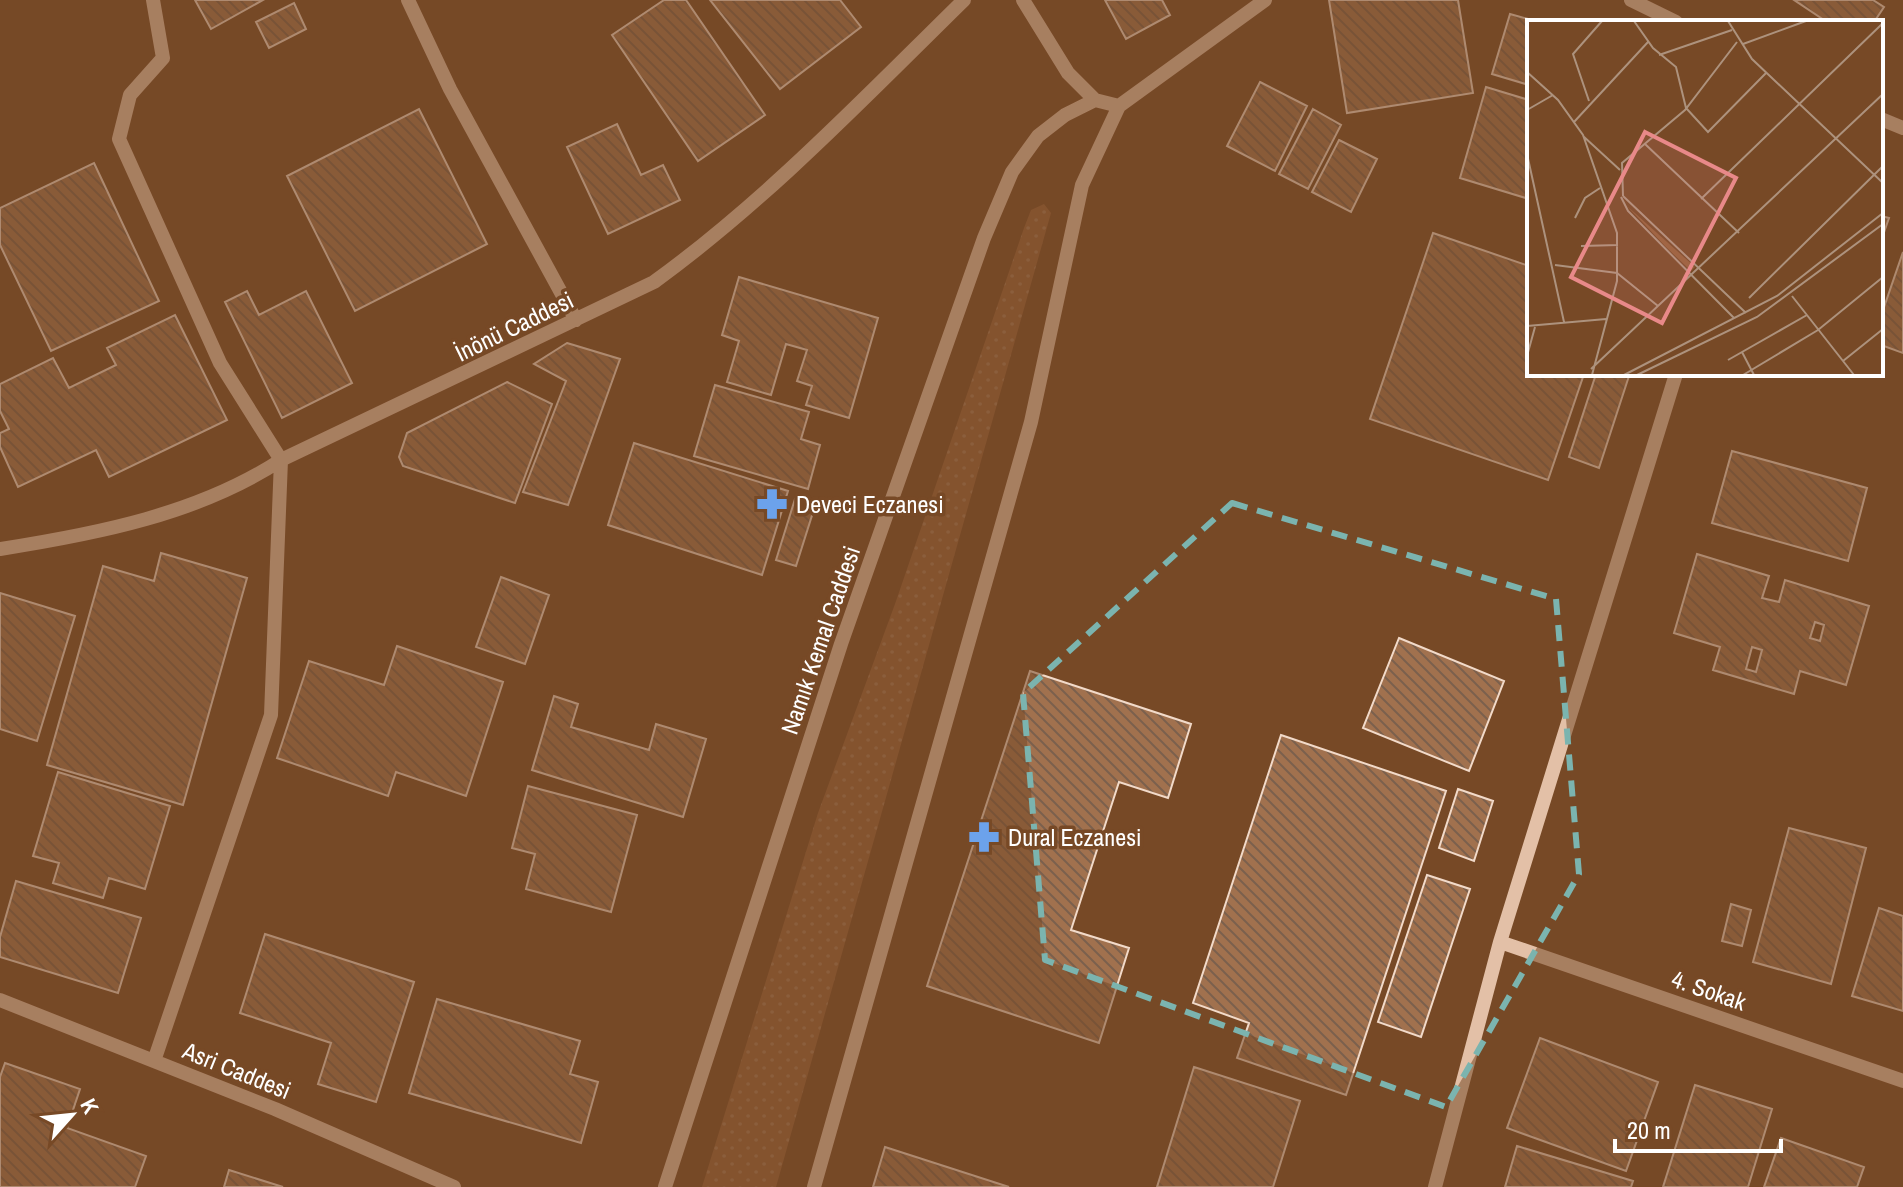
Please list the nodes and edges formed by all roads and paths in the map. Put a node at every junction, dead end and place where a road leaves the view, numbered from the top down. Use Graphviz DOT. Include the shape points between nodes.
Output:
graph roads {
  1 [pos="153,0"];
  2 [pos="408,0"];
  3 [pos="964,0"];
  4 [pos="1023,0"];
  5 [pos="1265,0"];
  6 [pos="1631,0"];
  7 [pos="1672,20"];
  8 [pos="1095,100"];
  9 [pos="1119,106"];
  10 [pos="1883,120"];
  11 [pos="1903,128"];
  12 [pos="576,320"];
  13 [pos="1675,376"];
  14 [pos="281,460"];
  15 [pos="0,549"];
  16 [pos="1500,942"];
  17 [pos="0,1000"];
  18 [pos="154,1061"];
  19 [pos="1903,1081"];
  20 [pos="454,1187"];
  21 [pos="665,1187"];
  22 [pos="814,1187"];
  23 [pos="1435,1187"];
  1 -- 14 [label="street" via="163,58 130,95 119,139 220,363"];
  2 -- 12 [label="street" via="450,89"];
  3 -- 12 [label="street, İnönü Caddesi" via="705,245 654,282"];
  4 -- 8 [label="street" via="1068,73"];
  5 -- 9 [label="street"];
  6 -- 7 [label="street"];
  8 -- 9 [label="street"];
  8 -- 21 [label="street, Namık Kemal Caddesi" via="1038,136 1012,172 984,238 836,659"];
  9 -- 22 [label="street" via="1082,185 1031,422"];
  10 -- 11 [label="street"];
  12 -- 14 [label="street, İnönü Caddesi"];
  13 -- 16 [label="street"];
  14 -- 15 [label="street, İnönü Caddesi" via="205,499 75,537"];
  14 -- 18 [label="street" via="271,715"];
  16 -- 19 [label="street, 4. Sokak"];
  16 -- 23 [label="street"];
  17 -- 18 [label="street, Asri Caddesi"];
  18 -- 20 [label="street, Asri Caddesi"];
}
